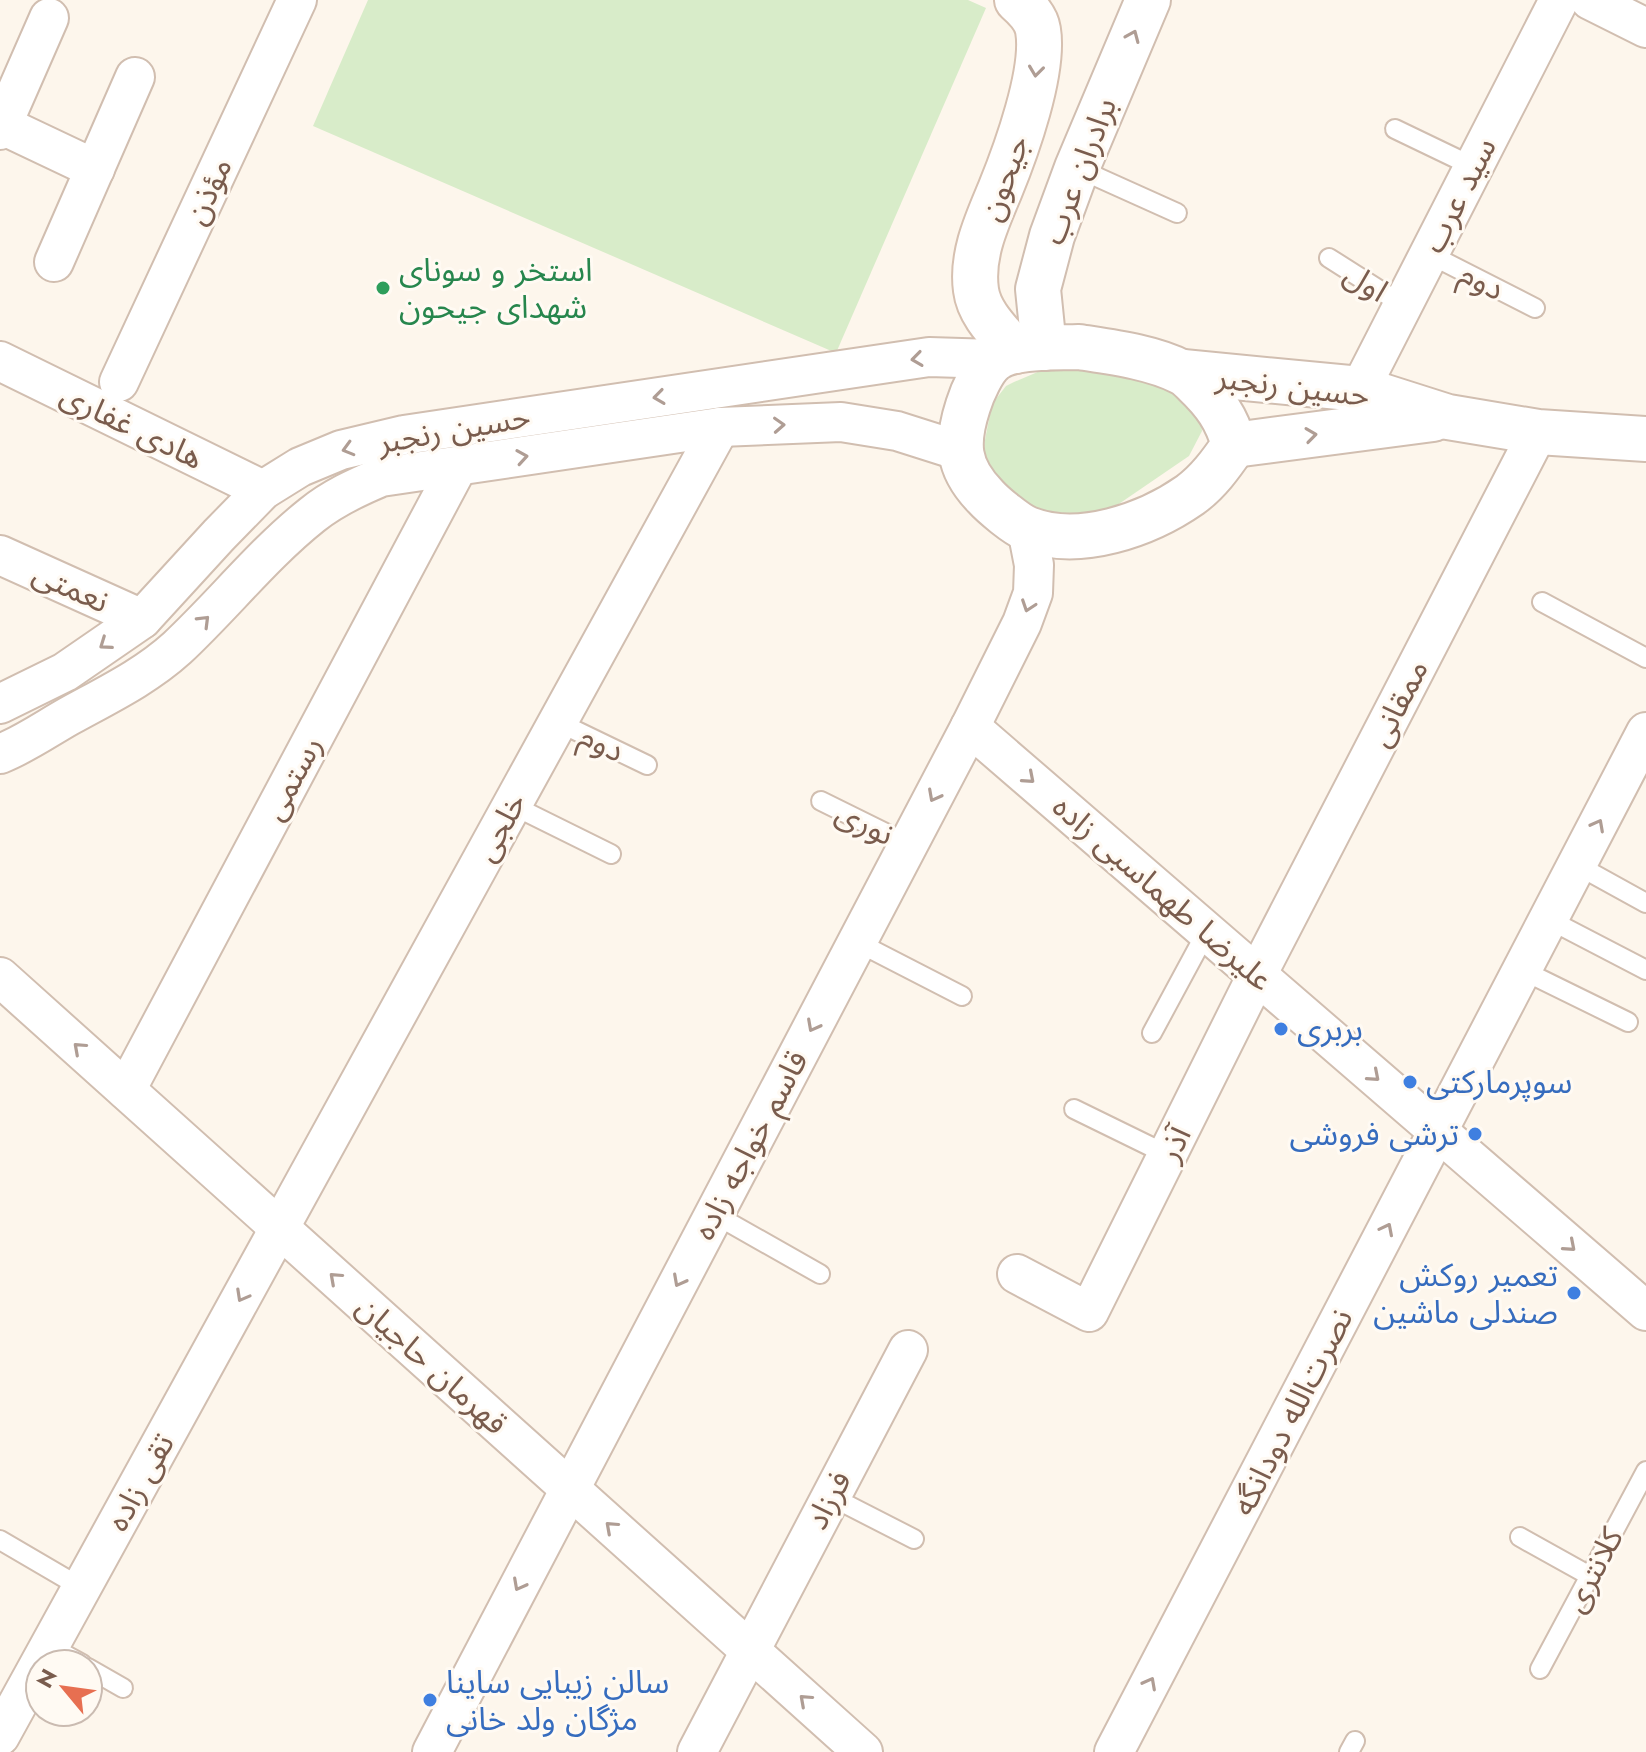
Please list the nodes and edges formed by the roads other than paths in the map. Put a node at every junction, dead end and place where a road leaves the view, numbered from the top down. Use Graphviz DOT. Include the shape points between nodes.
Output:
graph roads {
  1 [pos="297,0"];
  2 [pos="1017,0"];
  3 [pos="1148,0"];
  4 [pos="1559,0"];
  5 [pos="1590,0"];
  6 [pos="49,18"];
  7 [pos="1646,28"];
  8 [pos="135,77"];
  9 [pos="1,126"];
  10 [pos="1395,129"];
  11 [pos="1474,167"];
  12 [pos="1077,168"];
  13 [pos="95,169"];
  14 [pos="1177,213"];
  15 [pos="1429,254"];
  16 [pos="1329,258"];
  17 [pos="54,262"];
  18 [pos="1403,305"];
  19 [pos="1535,308"];
  20 [pos="1018,353"];
  21 [pos="0,361"];
  22 [pos="1183,372"];
  23 [pos="119,382"];
  24 [pos="1360,389"];
  25 [pos="1448,417"];
  26 [pos="720,427"];
  27 [pos="1538,432"];
  28 [pos="1646,439"];
  29 [pos="1234,445"];
  30 [pos="960,451"];
  31 [pos="458,466"];
  32 [pos="263,490"];
  33 [pos="1027,529"];
  34 [pos="0,555"];
  35 [pos="1542,602"];
  36 [pos="142,619"];
  37 [pos="1646,658"];
  38 [pos="0,704"];
  39 [pos="558,722"];
  40 [pos="970,727"];
  41 [pos="1646,732"];
  42 [pos="0,754"];
  43 [pos="647,765"];
  44 [pos="821,801"];
  45 [pos="512,805"];
  46 [pos="908,844"];
  47 [pos="611,854"];
  48 [pos="1577,865"];
  49 [pos="1646,903"];
  50 [pos="1548,919"];
  51 [pos="1207,931"];
  52 [pos="857,942"];
  53 [pos="1522,970"];
  54 [pos="1646,970"];
  55 [pos="1257,975"];
  56 [pos="0,977"];
  57 [pos="962,996"];
  58 [pos="1628,1022"];
  59 [pos="1152,1033"];
  60 [pos="126,1090"];
  61 [pos="1074,1109"];
  62 [pos="1438,1131"];
  63 [pos="1168,1155"];
  64 [pos="714,1214"];
  65 [pos="280,1227"];
  66 [pos="820,1274"];
  67 [pos="1017,1274"];
  68 [pos="1646,1311"];
  69 [pos="908,1350"];
  70 [pos="1646,1471"];
  71 [pos="569,1489"];
  72 [pos="830,1496"];
  73 [pos="1520,1537"];
  74 [pos="914,1539"];
  75 [pos="0,1540"];
  76 [pos="1590,1576"];
  77 [pos="82,1588"];
  78 [pos="68,1648"];
  79 [pos="749,1650"];
  80 [pos="1540,1669"];
  81 [pos="104,1677"];
  82 [pos="123,1688"];
  83 [pos="24,1707"];
  84 [pos="0,1736"];
  85 [pos="432,1752"];
  86 [pos="697,1752"];
  87 [pos="863,1752"];
  88 [pos="1114,1752"];
  1 -- 23 [label="street, مؤذن"];
  2 -- 20 [label="street, جیحون, one-way" via="1038,28 1035,79 975,264 976,292 984,313"];
  12 -- 3 [label="street, برادران عرب, one-way"];
  4 -- 11 [label="street, سید عرب"];
  5 -- 7 [label="street"];
  6 -- 9 [label="street"];
  8 -- 13 [label="street"];
  9 -- 13 [label="street"];
  10 -- 11 [label="lane"];
  11 -- 15 [label="street, سید عرب"];
  12 -- 14 [label="lane"];
  12 -- 20 [label="street, برادران عرب"];
  13 -- 17 [label="street"];
  15 -- 18 [label="street, سید عرب"];
  15 -- 19 [label="lane, دوم"];
  16 -- 18 [label="lane, اول"];
  18 -- 24 [label="street, سید عرب"];
  20 -- 22 [label="street" via="1079,347 1130,355"];
  20 -- 30 [label="street" via="980,378 963,423"];
  20 -- 32 [label="street, حسین رنجبر, one-way" via="929,357 404,435 341,450"];
  21 -- 32 [label="street, هادی غفاری"];
  22 -- 24 [label="street, حسین رنجبر"];
  22 -- 29 [label="street" via="1222,412"];
  24 -- 25 [label="street, حسین رنجبر"];
  25 -- 27 [label="street, حسین رنجبر"];
  29 -- 25 [label="street, حسین رنجبر, one-way"];
  26 -- 30 [label="street, حسین رنجبر, one-way" via="841,422 897,431"];
  31 -- 26 [label="street, حسین رنجبر, one-way"];
  26 -- 39 [label="street, خلجی"];
  27 -- 28 [label="street, حسین رنجبر"];
  27 -- 55 [label="street, ممقانی"];
  29 -- 33 [label="street" via="1215,473 1191,494 1150,518 1099,535 1067,537"];
  30 -- 33 [label="street" via="975,485"];
  42 -- 31 [label="street, حسین رنجبر, one-way" via="134,681 175,650 313,514 352,489 381,477"];
  31 -- 60 [label="street, رستمی"];
  32 -- 36 [label="street, حسین رنجبر"];
  33 -- 40 [label="street, قاسم خواجه زاده, one-way" via="1033,593"];
  34 -- 36 [label="street, نعمتی"];
  35 -- 37 [label="lane"];
  36 -- 38 [label="street, حسین رنجبر, one-way" via="65,672"];
  39 -- 43 [label="lane, دوم"];
  39 -- 45 [label="street, خلجی"];
  40 -- 46 [label="street, قاسم خواجه زاده, one-way"];
  40 -- 51 [label="street, علیرضا طهماسبی زاده, one-way"];
  48 -- 41 [label="street, نصرت‌الله دودانگه, one-way"];
  44 -- 46 [label="lane, نوری"];
  45 -- 47 [label="lane"];
  45 -- 65 [label="street, خلجی"];
  46 -- 52 [label="street, قاسم خواجه زاده"];
  48 -- 49 [label="lane"];
  48 -- 50 [label="street, نصرت‌الله دودانگه"];
  50 -- 53 [label="street, نصرت‌الله دودانگه"];
  50 -- 54 [label="lane"];
  51 -- 55 [label="street, علیرضا طهماسبی زاده"];
  51 -- 59 [label="lane"];
  52 -- 57 [label="lane"];
  52 -- 64 [label="street, قاسم خواجه زاده, one-way"];
  53 -- 58 [label="lane"];
  53 -- 62 [label="street, نصرت‌الله دودانگه"];
  55 -- 62 [label="street, علیرضا طهماسبی زاده, one-way"];
  55 -- 63 [label="street, آذر"];
  60 -- 56 [label="street, قهرمان حاجیان, one-way"];
  60 -- 65 [label="street, قهرمان حاجیان"];
  61 -- 63 [label="lane"];
  62 -- 68 [label="street, علیرضا طهماسبی زاده, one-way"];
  88 -- 62 [label="street, نصرت‌الله دودانگه, one-way"];
  63 -- 67 [label="street, آذر" via="1089,1312"];
  64 -- 66 [label="lane"];
  64 -- 71 [label="street, قاسم خواجه زاده, one-way"];
  71 -- 65 [label="street, قهرمان حاجیان, one-way"];
  65 -- 77 [label="street, تقی زاده, one-way"];
  69 -- 72 [label="street, فرزاد"];
  70 -- 76 [label="lane, کلانتری"];
  79 -- 71 [label="street, قهرمان حاجیان, one-way"];
  71 -- 85 [label="street, قاسم خواجه زاده, one-way"];
  72 -- 74 [label="lane"];
  72 -- 79 [label="street, فرزاد"];
  73 -- 76 [label="lane"];
  75 -- 77 [label="lane"];
  76 -- 80 [label="lane, کلانتری"];
  77 -- 78 [label="street, تقی زاده"];
  79 -- 86 [label="street, فرزاد"];
  87 -- 79 [label="street, قهرمان حاجیان, one-way"];
  81 -- 82 [label="lane"];
  83 -- 84 [label="street, تقی زاده"];
}
